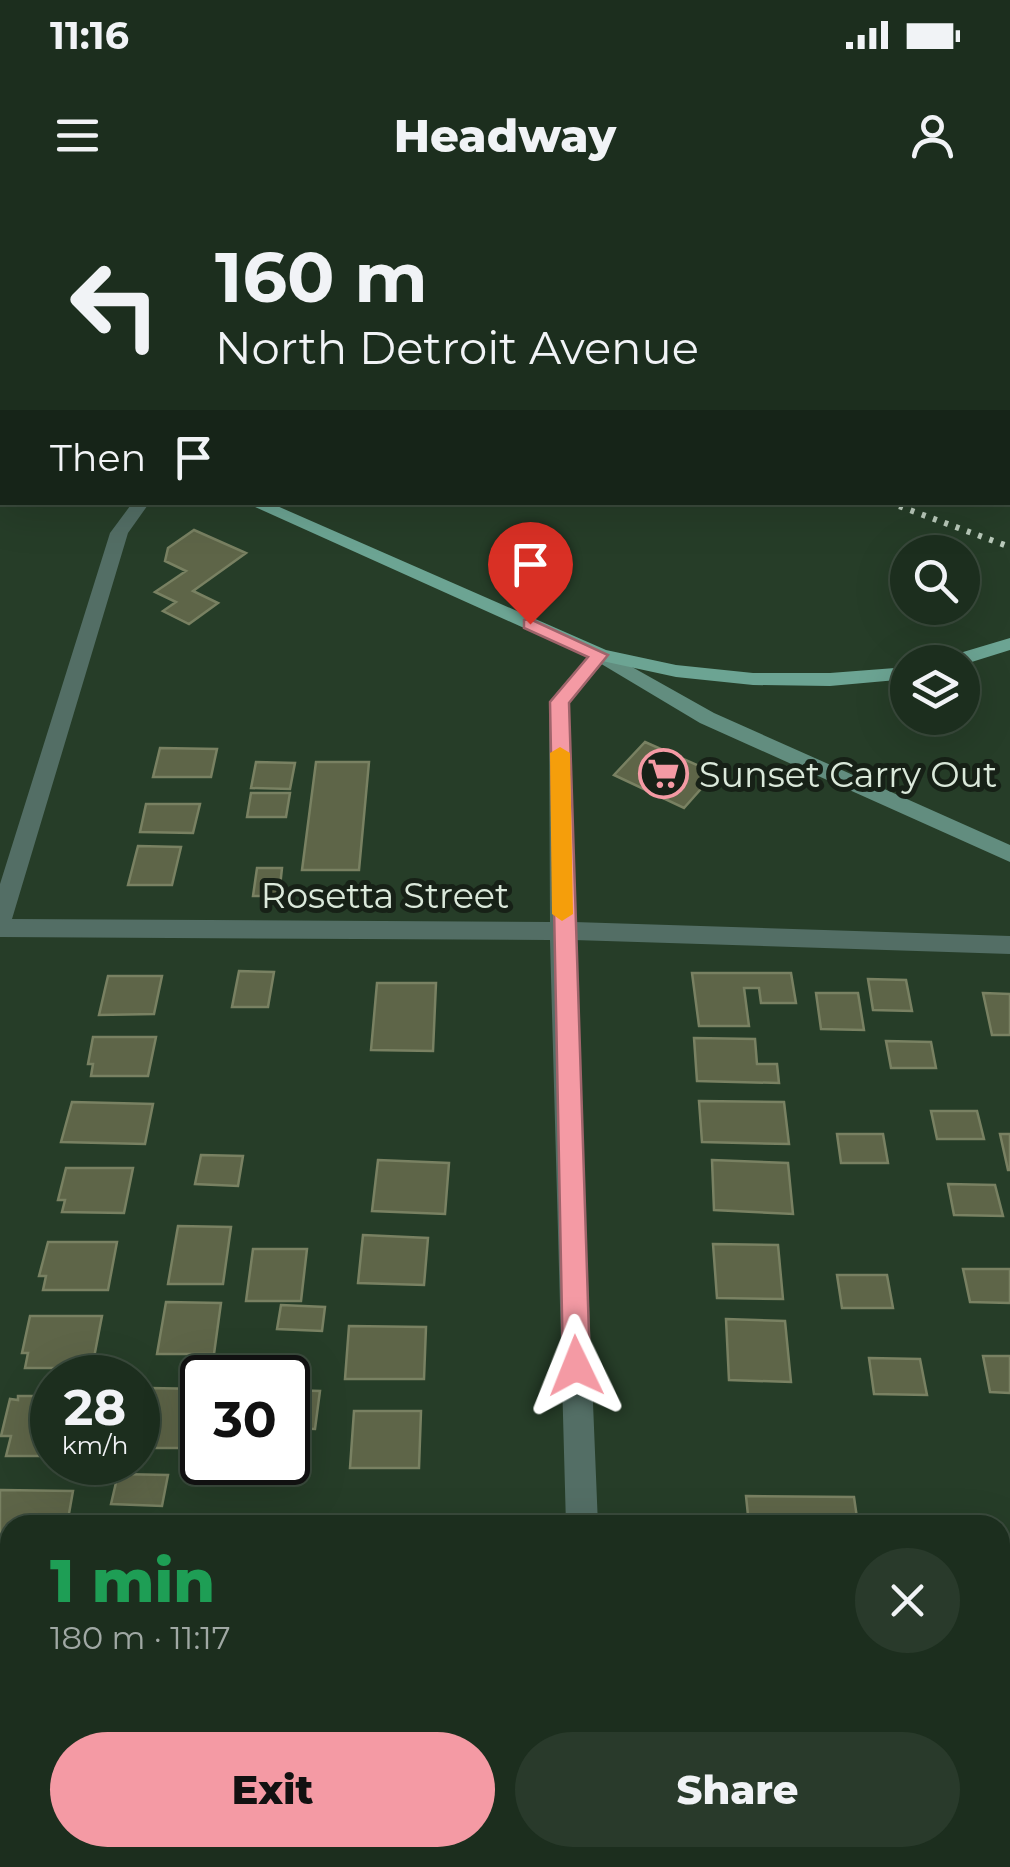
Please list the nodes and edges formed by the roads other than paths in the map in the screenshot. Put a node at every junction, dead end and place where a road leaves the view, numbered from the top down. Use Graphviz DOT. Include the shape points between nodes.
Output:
graph roads {
  1 [pos="140,505"];
  2 [pos="259,505"];
  3 [pos="1010,644"];
  4 [pos="980,653"];
  5 [pos="600,655"];
  6 [pos="890,674"];
  7 [pos="1010,854"];
  8 [pos="0,925"];
  9 [pos="562,931"];
  10 [pos="1010,945"];
  11 [pos="582,1515"];
  1 -- 8 [label="street" via="119,533"];
  2 -- 5 [label="main road"];
  3 -- 4 [label="main road"];
  5 -- 6 [label="main road" via="650,668 771,682"];
  5 -- 7 [label="street" via="707,718"];
  5 -- 9 [label="street" via="559,702"];
  8 -- 9 [label="street, Rosetta Street"];
  9 -- 10 [label="street, Rosetta Street"];
  9 -- 11 [label="street"];
}
